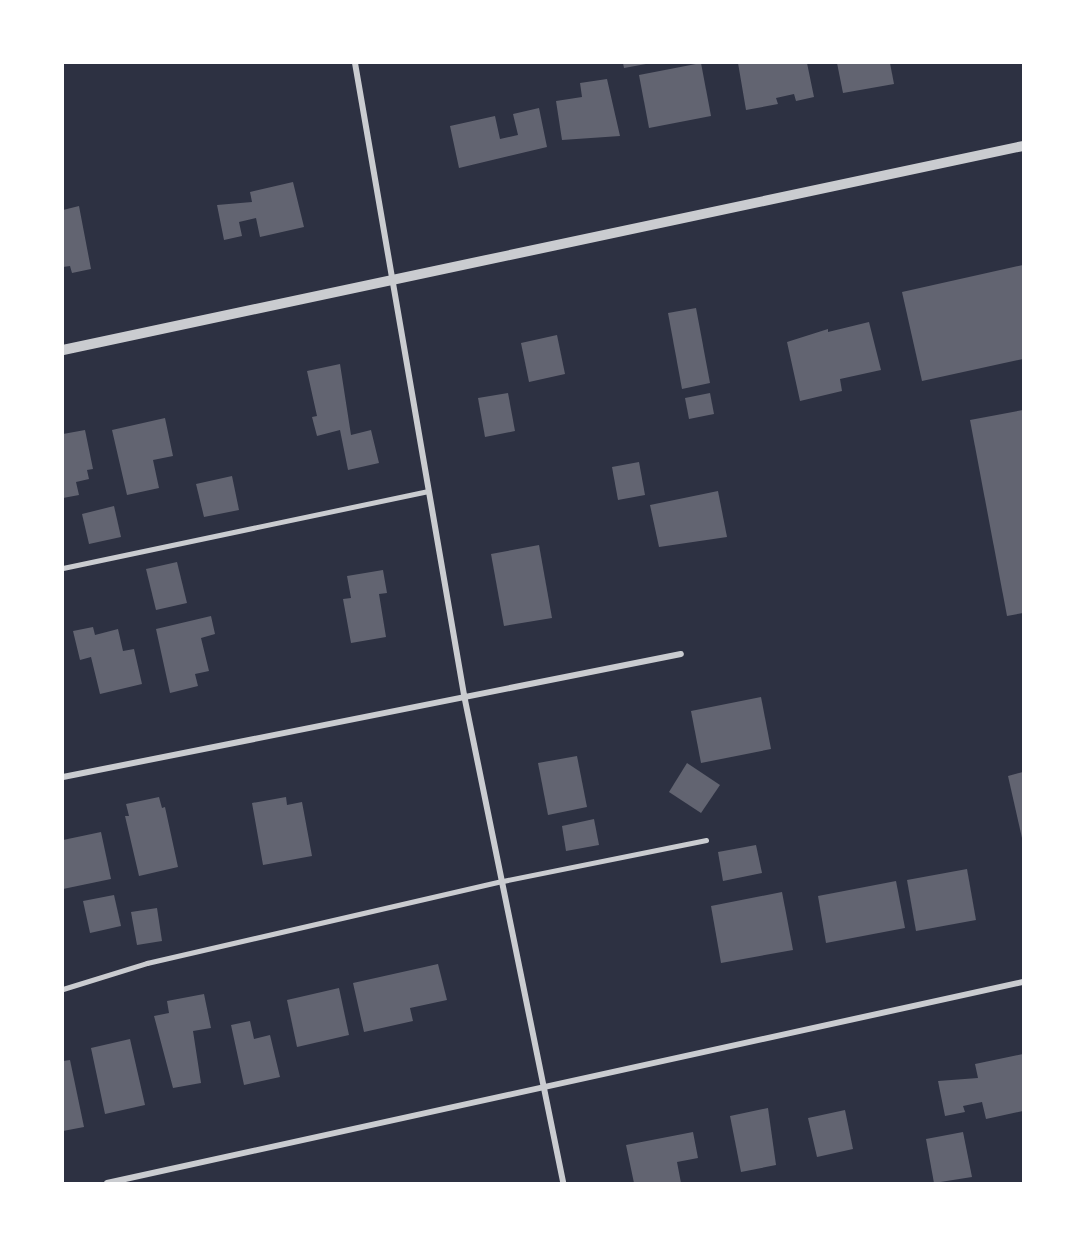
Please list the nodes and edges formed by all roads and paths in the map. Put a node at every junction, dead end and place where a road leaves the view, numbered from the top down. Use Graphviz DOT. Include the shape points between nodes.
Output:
graph roads {
  1 [pos="355,63"];
  2 [pos="1023,146"];
  3 [pos="391,278"];
  4 [pos="63,350"];
  5 [pos="428,491"];
  6 [pos="63,568"];
  7 [pos="681,654"];
  8 [pos="464,695"];
  9 [pos="63,777"];
  10 [pos="706,840"];
  11 [pos="503,881"];
  12 [pos="1023,982"];
  13 [pos="63,988"];
  14 [pos="545,1084"];
  15 [pos="107,1183"];
  16 [pos="563,1183"];
  1 -- 3 [label="street"];
  2 -- 3 [label="street"];
  3 -- 4 [label="street"];
  3 -- 5 [label="street"];
  5 -- 6 [label="lane"];
  5 -- 8 [label="street"];
  7 -- 8 [label="street"];
  8 -- 9 [label="street"];
  8 -- 11 [label="street"];
  10 -- 11 [label="lane"];
  11 -- 13 [label="lane" via="147,963"];
  11 -- 14 [label="street"];
  12 -- 14 [label="street"];
  14 -- 15 [label="street"];
  14 -- 16 [label="street"];
}
